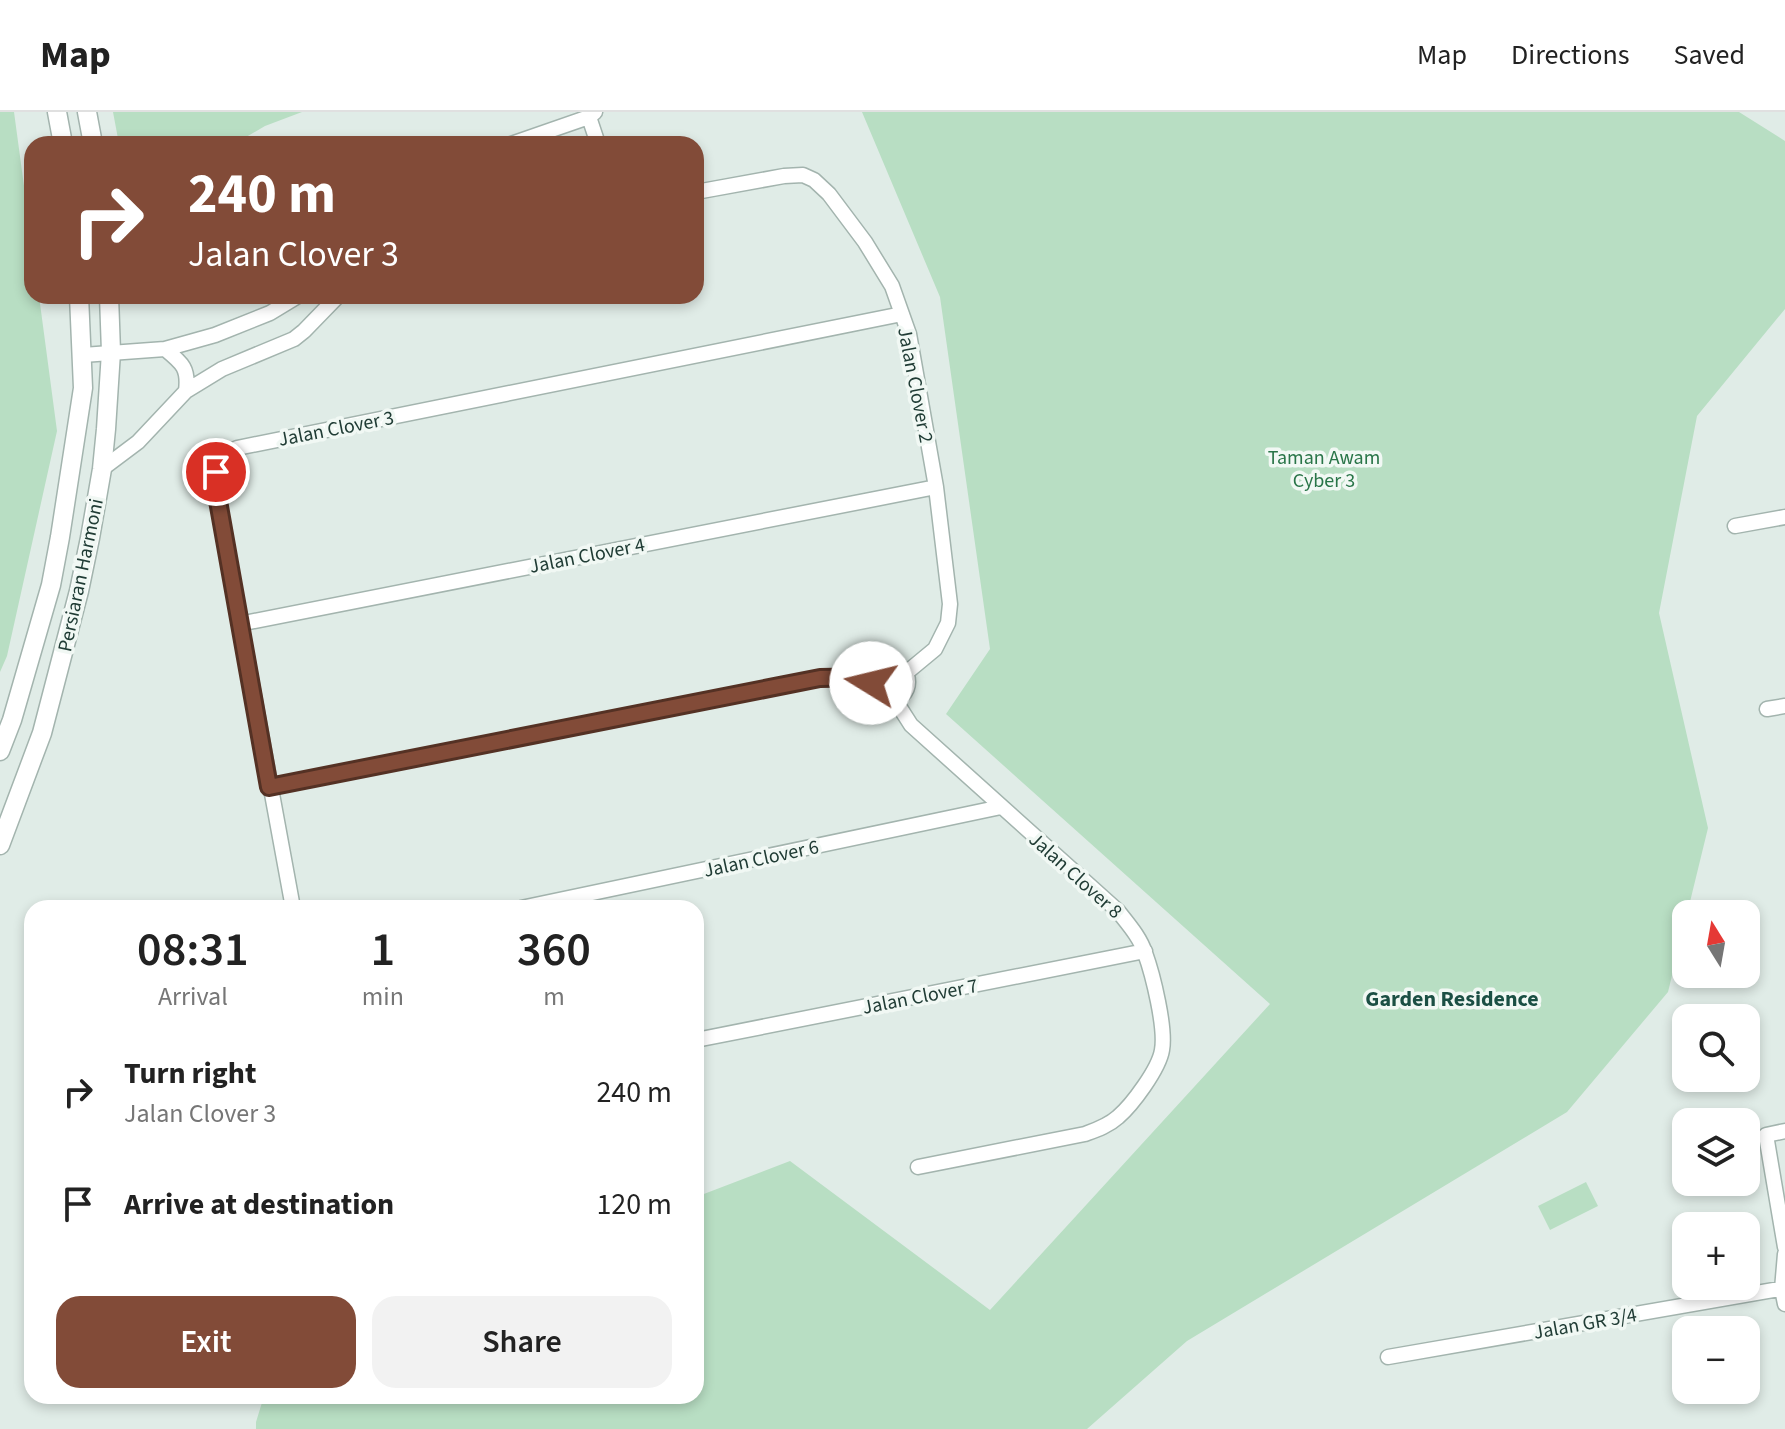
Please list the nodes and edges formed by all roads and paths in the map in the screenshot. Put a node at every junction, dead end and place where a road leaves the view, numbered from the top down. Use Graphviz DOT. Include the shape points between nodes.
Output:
graph roads {
  1 [pos="57,112"];
  2 [pos="87,112"];
  3 [pos="592,114"];
  4 [pos="62,136"];
  5 [pos="92,136"];
  6 [pos="533,136"];
  7 [pos="596,136"];
  8 [pos="704,191"];
  9 [pos="80,304"];
  10 [pos="109,304"];
  11 [pos="285,304"];
  12 [pos="330,304"];
  13 [pos="902,314"];
  14 [pos="165,349"];
  15 [pos="111,352"];
  16 [pos="83,355"];
  17 [pos="186,391"];
  18 [pos="102,469"];
  19 [pos="936,487"];
  20 [pos="1785,517"];
  21 [pos="1735,526"];
  22 [pos="239,624"];
  23 [pos="906,673"];
  24 [pos="872,677"];
  25 [pos="895,700"];
  26 [pos="1785,706"];
  27 [pos="1767,709"];
  28 [pos="0,751"];
  29 [pos="269,787"];
  30 [pos="1001,807"];
  31 [pos="0,845"];
  32 [pos="291,900"];
  33 [pos="559,900"];
  34 [pos="1145,951"];
  35 [pos="704,1038"];
  36 [pos="1785,1131"];
  37 [pos="918,1167"];
  38 [pos="1785,1247"];
  39 [pos="1785,1254"];
  40 [pos="1784,1294"];
  41 [pos="1388,1357"];
  1 -- 4 [label="street"];
  2 -- 5 [label="street"];
  3 -- 6 [label="street"];
  3 -- 7 [label="street"];
  8 -- 13 [label="street, Jalan Clover 2" via="784,176 814,180 865,242"];
  9 -- 16 [label="street, Persiaran Harmoni"];
  10 -- 15 [label="street, Persiaran Harmoni"];
  11 -- 14 [label="street" via="215,335"];
  12 -- 17 [label="street" via="294,339 222,369"];
  13 -- 19 [label="street, Jalan Clover 2"];
  13 -- 22 [label="street, Jalan Clover 3" via="237,448 223,459 215,484"];
  14 -- 15 [label="street"];
  14 -- 17 [label="street" via="185,369"];
  15 -- 16 [label="street"];
  15 -- 18 [label="street, Persiaran Harmoni"];
  16 -- 28 [label="street, Persiaran Harmoni" via="78,430 51,585"];
  17 -- 18 [label="street" via="138,442"];
  18 -- 31 [label="street, Persiaran Harmoni" via="79,591 42,733"];
  19 -- 22 [label="street, Jalan Clover 4"];
  19 -- 23 [label="street, Jalan Clover 2" via="948,623 935,649"];
  20 -- 21 [label="street"];
  22 -- 29 [label="street, Jalan Clover 3"];
  23 -- 24 [label="street" via="885,664"];
  23 -- 25 [label="street" via="905,694"];
  24 -- 25 [label="street" via="875,693"];
  24 -- 29 [label="street" via="820,678"];
  25 -- 30 [label="street, Jalan Clover 8" via="911,725"];
  26 -- 27 [label="street"];
  29 -- 32 [label="street, Jalan Clover 3"];
  30 -- 33 [label="street, Jalan Clover 6"];
  30 -- 34 [label="street, Jalan Clover 8" via="1118,911"];
  34 -- 35 [label="street, Jalan Clover 7"];
  34 -- 37 [label="street, Jalan Clover 8" via="1163,1026 1162,1052 1153,1073 1118,1117 1085,1134"];
  36 -- 38 [label="street" via="1766,1135"];
  39 -- 40 [label="street"];
  40 -- 41 [label="street, Jalan GR 3/4"];
}
